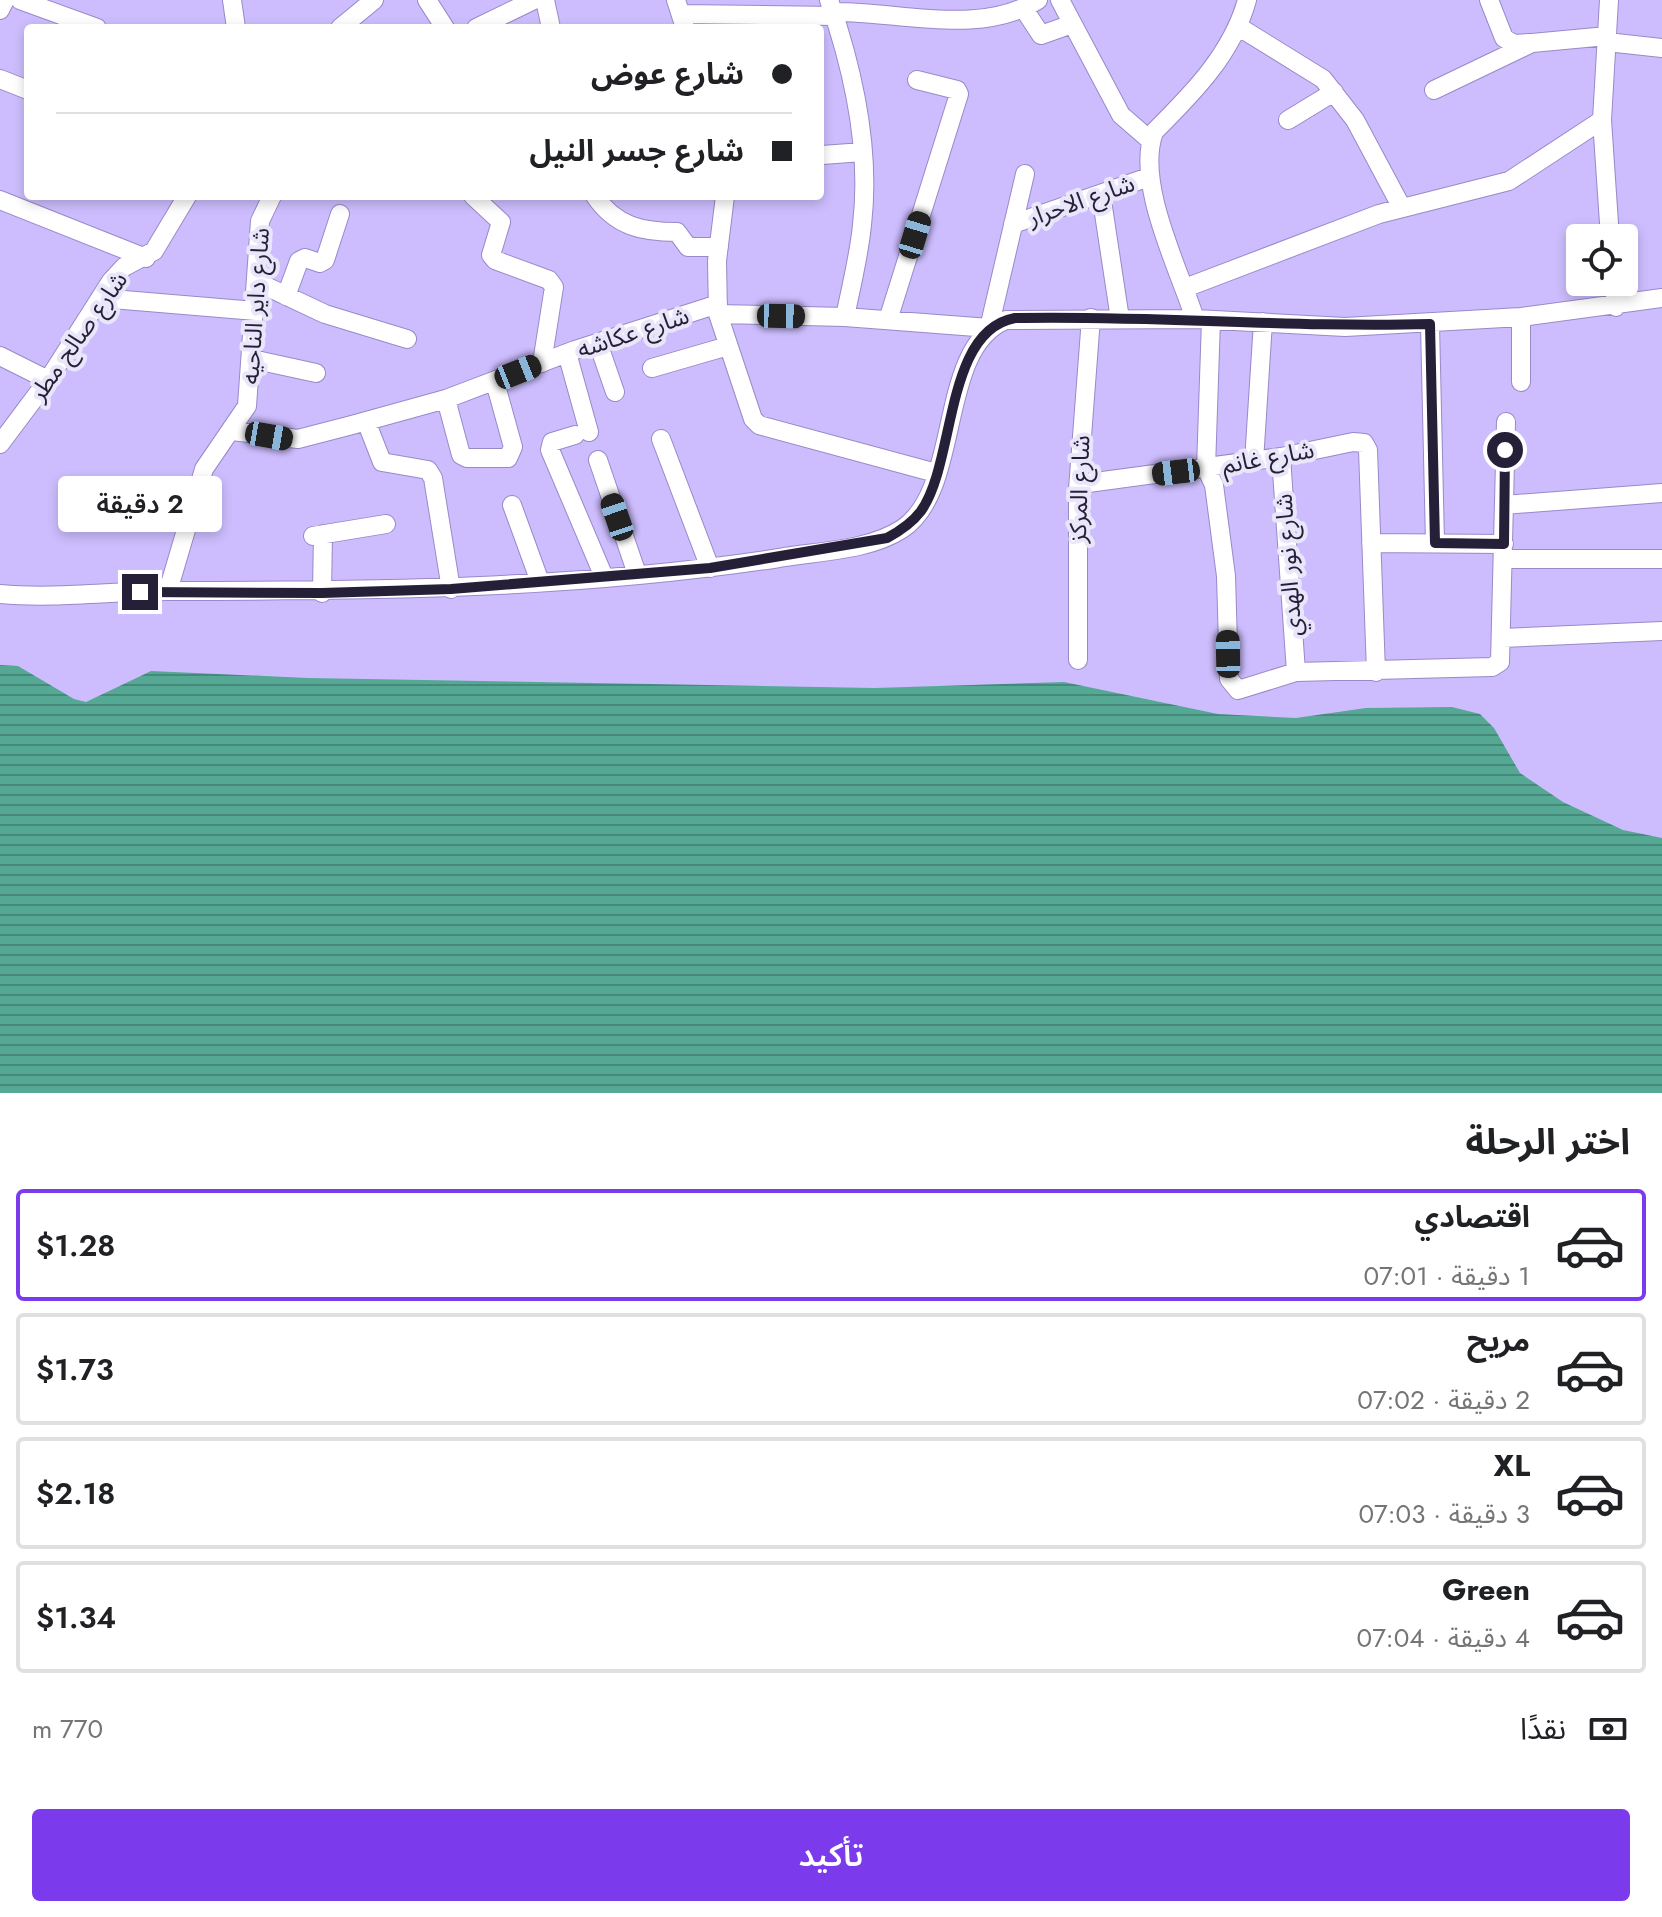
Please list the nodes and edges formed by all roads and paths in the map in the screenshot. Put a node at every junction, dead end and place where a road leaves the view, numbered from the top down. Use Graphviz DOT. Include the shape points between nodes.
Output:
graph roads {
  1 [pos="5,0"];
  2 [pos="20,0"];
  3 [pos="232,0"];
  4 [pos="374,0"];
  5 [pos="427,0"];
  6 [pos="534,0"];
  7 [pos="545,0"];
  8 [pos="1060,0"];
  9 [pos="1247,0"];
  10 [pos="1489,0"];
  11 [pos="1609,0"];
  12 [pos="1031,4"];
  13 [pos="0,10"];
  14 [pos="832,10"];
  15 [pos="681,14"];
  16 [pos="86,24"];
  17 [pos="235,24"];
  18 [pos="345,24"];
  19 [pos="442,24"];
  20 [pos="484,24"];
  21 [pos="550,24"];
  22 [pos="1072,24"];
  23 [pos="1239,27"];
  24 [pos="1607,39"];
  25 [pos="1532,43"];
  26 [pos="1662,48"];
  27 [pos="0,79"];
  28 [pos="917,80"];
  29 [pos="24,88"];
  30 [pos="1434,90"];
  31 [pos="1334,92"];
  32 [pos="1288,120"];
  33 [pos="1602,120"];
  34 [pos="1151,141"];
  35 [pos="863,152"];
  36 [pos="824,155"];
  37 [pos="1025,174"];
  38 [pos="1149,177"];
  39 [pos="1101,194"];
  40 [pos="0,200"];
  41 [pos="185,200"];
  42 [pos="270,200"];
  43 [pos="477,200"];
  44 [pos="599,200"];
  45 [pos="725,200"];
  46 [pos="1402,208"];
  47 [pos="340,214"];
  48 [pos="1013,224"];
  49 [pos="1609,224"];
  50 [pos="719,247"];
  51 [pos="146,258"];
  52 [pos="257,282"];
  53 [pos="1185,288"];
  54 [pos="286,296"];
  55 [pos="1615,296"];
  56 [pos="100,298"];
  57 [pos="1662,298"];
  58 [pos="1616,307"];
  59 [pos="718,309"];
  60 [pos="256,311"];
  61 [pos="845,317"];
  62 [pos="1521,317"];
  63 [pos="1091,318"];
  64 [pos="1120,319"];
  65 [pos="1203,319"];
  66 [pos="888,320"];
  67 [pos="1263,322"];
  68 [pos="1430,324"];
  69 [pos="989,328"];
  70 [pos="407,339"];
  71 [pos="598,343"];
  72 [pos="728,346"];
  73 [pos="567,353"];
  74 [pos="0,356"];
  75 [pos="252,359"];
  76 [pos="542,363"];
  77 [pos="652,368"];
  78 [pos="316,373"];
  79 [pos="48,380"];
  80 [pos="495,382"];
  81 [pos="1521,382"];
  82 [pos="615,392"];
  83 [pos="446,399"];
  84 [pos="366,421"];
  85 [pos="1506,422"];
  86 [pos="232,431"];
  87 [pos="661,439"];
  88 [pos="0,444"];
  89 [pos="1281,457"];
  90 [pos="598,460"];
  91 [pos="1254,461"];
  92 [pos="1206,468"];
  93 [pos="936,473"];
  94 [pos="1088,483"];
  95 [pos="1662,493"];
  96 [pos="512,505"];
  97 [pos="1504,505"];
  98 [pos="386,524"];
  99 [pos="1371,543"];
  100 [pos="1435,543"];
  101 [pos="1504,552"];
  102 [pos="1662,559"];
  103 [pos="710,568"];
  104 [pos="637,574"];
  105 [pos="604,577"];
  106 [pos="540,582"];
  107 [pos="451,589"];
  108 [pos="168,591"];
  109 [pos="322,593"];
  110 [pos="0,594"];
  111 [pos="1662,631"];
  112 [pos="1503,638"];
  113 [pos="1078,660"];
  114 [pos="1296,672"];
  115 [pos="1376,672"];
  1 -- 13 [label="street"];
  2 -- 16 [label="street"];
  3 -- 17 [label="street"];
  4 -- 18 [label="street"];
  5 -- 19 [label="street"];
  6 -- 20 [label="street"];
  7 -- 21 [label="street"];
  8 -- 22 [label="street"];
  9 -- 23 [label="street"];
  10 -- 25 [label="street" via="1504,38 1514,44"];
  11 -- 24 [label="street"];
  12 -- 14 [label="street" via="992,19"];
  12 -- 22 [label="street" via="1041,35"];
  14 -- 15 [label="street"];
  14 -- 35 [label="street" via="853,79"];
  22 -- 34 [label="street" via="1121,115"];
  23 -- 31 [label="street" via="1300,63"];
  23 -- 34 [label="street"];
  24 -- 25 [label="street"];
  24 -- 26 [label="street"];
  24 -- 33 [label="street"];
  25 -- 30 [label="street"];
  27 -- 29 [label="street"];
  28 -- 66 [label="street" via="959,94"];
  31 -- 32 [label="street"];
  31 -- 46 [label="street"];
  33 -- 46 [label="street" via="1509,181"];
  33 -- 49 [label="street"];
  34 -- 38 [label="street"];
  35 -- 36 [label="street"];
  35 -- 61 [label="street" via="862,227"];
  37 -- 48 [label="street"];
  38 -- 39 [label="street, شارع الاحرار"];
  38 -- 53 [label="street"];
  39 -- 48 [label="street, شارع الاحرار"];
  39 -- 64 [label="street"];
  40 -- 51 [label="street"];
  41 -- 51 [label="street, شارع صالح مطر"];
  42 -- 52 [label="street, شارع داير الناحيه" via="260,221"];
  43 -- 76 [label="street" via="501,222 491,255 495,260 549,280 554,287"];
  44 -- 50 [label="street" via="629,226 677,232 688,247"];
  45 -- 50 [label="street"];
  46 -- 53 [label="street"];
  47 -- 54 [label="street" via="325,260 299,261"];
  48 -- 69 [label="street"];
  50 -- 59 [label="street"];
  51 -- 56 [label="street, شارع صالح مطر" via="118,273"];
  52 -- 54 [label="street"];
  52 -- 60 [label="street, شارع داير الناحيه"];
  53 -- 65 [label="street"];
  54 -- 70 [label="street"];
  55 -- 58 [label="street"];
  56 -- 60 [label="street"];
  56 -- 79 [label="street, شارع صالح مطر"];
  57 -- 58 [label="street, شارع عكاشه"];
  58 -- 62 [label="street, شارع عكاشه"];
  59 -- 61 [label="street, شارع عكاشه"];
  59 -- 71 [label="street, شارع عكاشه"];
  59 -- 72 [label="street"];
  60 -- 75 [label="street, شارع داير الناحيه"];
  61 -- 66 [label="street, شارع عكاشه"];
  62 -- 68 [label="street, شارع عكاشه"];
  62 -- 81 [label="street"];
  63 -- 64 [label="street, شارع عكاشه"];
  63 -- 69 [label="street, شارع عكاشه" via="1015,318"];
  63 -- 113 [label="street, شارع المركز" via="1078,489"];
  64 -- 65 [label="street, شارع عكاشه"];
  65 -- 67 [label="street, شارع عكاشه"];
  65 -- 92 [label="street"];
  66 -- 69 [label="street, شارع عكاشه"];
  67 -- 68 [label="street, شارع عكاشه" via="1345,327"];
  67 -- 91 [label="street"];
  68 -- 100 [label="street"];
  69 -- 93 [label="street" via="976,344 963,378"];
  71 -- 73 [label="street, شارع عكاشه"];
  71 -- 82 [label="street"];
  72 -- 77 [label="street"];
  72 -- 93 [label="street" via="748,409 759,425"];
  73 -- 76 [label="street, شارع عكاشه"];
  73 -- 105 [label="street" via="582,433 552,442 550,450"];
  74 -- 79 [label="street"];
  75 -- 78 [label="street"];
  75 -- 86 [label="street, شارع داير الناحيه" via="247,406"];
  76 -- 80 [label="street, شارع عكاشه"];
  79 -- 88 [label="street, شارع صالح مطر"];
  80 -- 83 [label="street, شارع عكاشه"];
  80 -- 83 [label="street" via="513,447 508,458 461,455"];
  83 -- 84 [label="street, شارع عكاشه" via="410,401"];
  84 -- 86 [label="street, شارع عكاشه" via="298,439"];
  84 -- 107 [label="street" via="382,462 428,470 433,478"];
  85 -- 97 [label="street"];
  86 -- 108 [label="street, شارع داير الناحيه" via="204,469"];
  87 -- 103 [label="street"];
  89 -- 91 [label="street, شارع غانم"];
  89 -- 99 [label="street, شارع غانم" via="1364,443"];
  89 -- 114 [label="street, شارع نور الهدي"];
  90 -- 104 [label="street"];
  91 -- 92 [label="street, شارع غانم"];
  92 -- 94 [label="street, شارع غانم"];
  92 -- 114 [label="street" via="1214,485 1226,576 1230,683 1245,690"];
  93 -- 103 [label="street" via="920,512 887,538"];
  95 -- 97 [label="street"];
  96 -- 106 [label="street"];
  97 -- 101 [label="street"];
  98 -- 109 [label="street" via="318,535"];
  99 -- 100 [label="street"];
  99 -- 115 [label="street"];
  100 -- 101 [label="street"];
  101 -- 102 [label="street"];
  101 -- 112 [label="street"];
  103 -- 104 [label="street"];
  104 -- 105 [label="street"];
  105 -- 106 [label="street"];
  106 -- 107 [label="street"];
  107 -- 109 [label="street"];
  108 -- 109 [label="street"];
  108 -- 110 [label="street"];
  111 -- 112 [label="street"];
  112 -- 115 [label="street" via="1502,658 1492,667"];
  114 -- 115 [label="street"];
}
